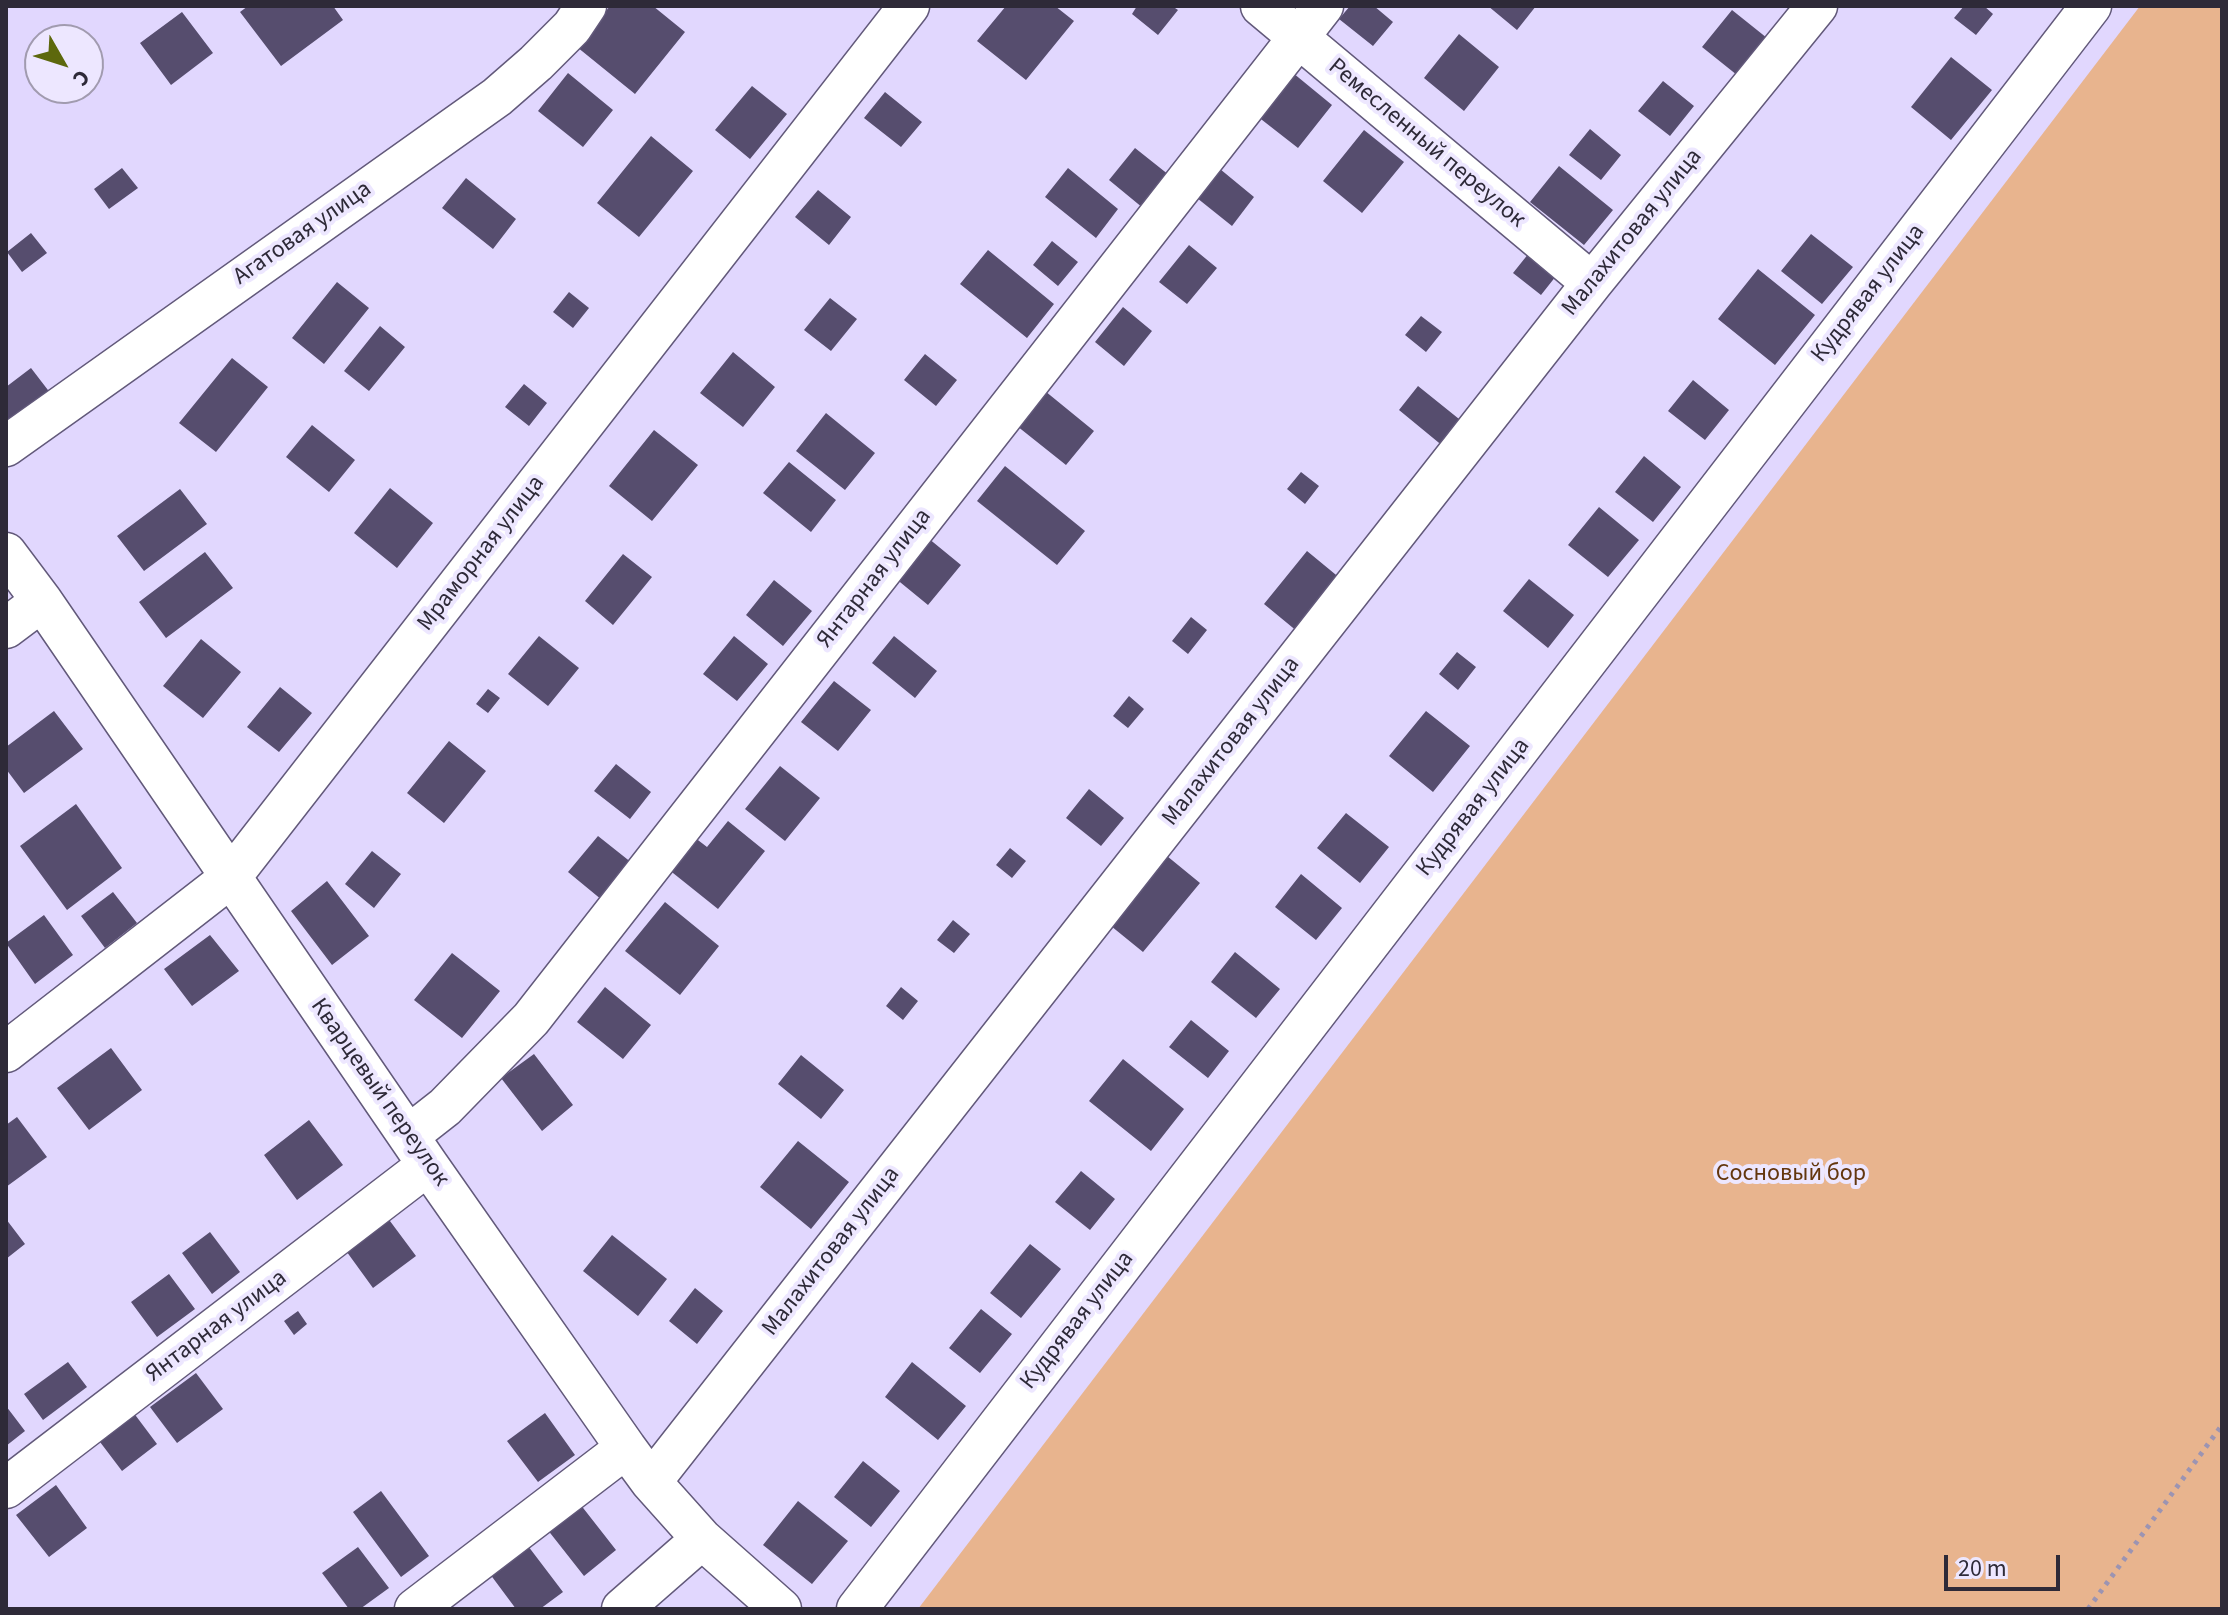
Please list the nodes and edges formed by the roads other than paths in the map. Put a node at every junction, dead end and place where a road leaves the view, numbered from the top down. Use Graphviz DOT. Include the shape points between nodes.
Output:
graph roads {
  1 [pos="586,6"];
  2 [pos="909,6"];
  3 [pos="1261,6"];
  4 [pos="1323,6"];
  5 [pos="1817,6"];
  6 [pos="2091,6"];
  7 [pos="1298,37"];
  8 [pos="1592,283"];
  9 [pos="6,446"];
  10 [pos="6,553"];
  11 [pos="42,601"];
  12 [pos="6,628"];
  13 [pos="230,878"];
  14 [pos="6,1052"];
  15 [pos="418,1150"];
  16 [pos="626,1448"];
  17 [pos="651,1482"];
  18 [pos="6,1488"];
  19 [pos="702,1539"];
  20 [pos="415,1609"];
  21 [pos="622,1609"];
  22 [pos="781,1609"];
  23 [pos="857,1609"];
  1 -- 9 [label="street, Агатовая улица" via="572,27 497,97"];
  2 -- 13 [label="street, Мраморная улица"];
  3 -- 7 [label="street, Ремесленный переулок"];
  4 -- 7 [label="street, Янтарная улица"];
  5 -- 8 [label="street, Малахитовая улица"];
  6 -- 23 [label="street, Кудрявая улица"];
  7 -- 8 [label="street, Ремесленный переулок"];
  7 -- 15 [label="street, Янтарная улица" via="531,1019 445,1107"];
  8 -- 17 [label="street, Малахитовая улица"];
  10 -- 11 [label="street, Кварцевый переулок"];
  11 -- 12 [label="street"];
  11 -- 13 [label="street, Кварцевый переулок"];
  13 -- 14 [label="street, Мраморная улица"];
  13 -- 15 [label="street, Кварцевый переулок"];
  15 -- 16 [label="street, Кварцевый переулок"];
  15 -- 18 [label="street, Янтарная улица"];
  16 -- 17 [label="street, Кварцевый переулок"];
  16 -- 20 [label="street"];
  17 -- 19 [label="street, Кварцевый переулок"];
  19 -- 21 [label="street"];
  19 -- 22 [label="street, Кварцевый переулок"];
}
